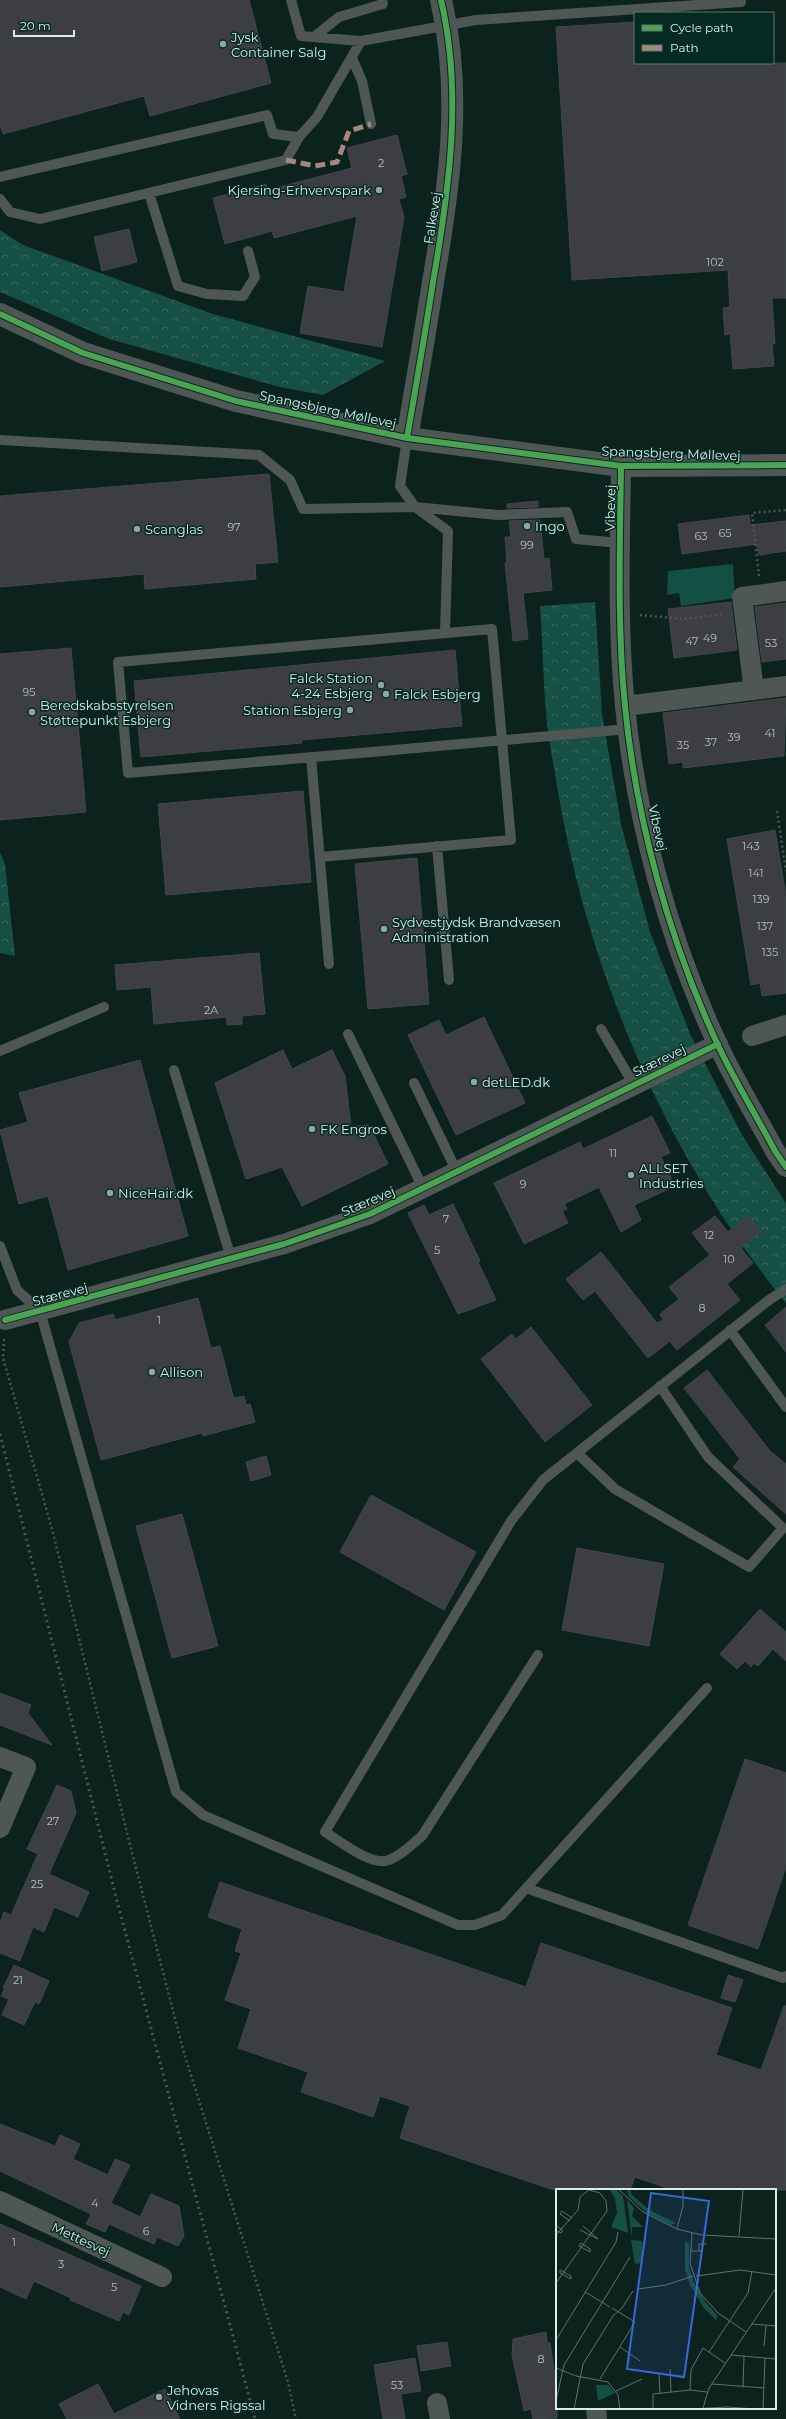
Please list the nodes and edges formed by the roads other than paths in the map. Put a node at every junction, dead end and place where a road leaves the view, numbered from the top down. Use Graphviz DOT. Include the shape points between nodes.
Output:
graph roads {
  1 [pos="291,0"];
  2 [pos="382,0"];
  3 [pos="440,0"];
  4 [pos="741,2"];
  5 [pos="444,24"];
  6 [pos="314,37"];
  7 [pos="362,41"];
  8 [pos="352,58"];
  9 [pos="371,124"];
  10 [pos="299,137"];
  11 [pos="0,177"];
  12 [pos="149,193"];
  13 [pos="0,199"];
  14 [pos="248,251"];
  15 [pos="0,314"];
  16 [pos="407,438"];
  17 [pos="0,440"];
  18 [pos="786,465"];
  19 [pos="621,466"];
  20 [pos="415,507"];
  21 [pos="620,543"];
  22 [pos="786,591"];
  23 [pos="445,633"];
  24 [pos="786,686"];
  25 [pos="754,690"];
  26 [pos="625,706"];
  27 [pos="628,729"];
  28 [pos="502,740"];
  29 [pos="311,757"];
  30 [pos="438,846"];
  31 [pos="320,857"];
  32 [pos="329,964"];
  33 [pos="449,980"];
  34 [pos="104,1007"];
  35 [pos="786,1025"];
  36 [pos="601,1029"];
  37 [pos="348,1034"];
  38 [pos="752,1036"];
  39 [pos="718,1044"];
  40 [pos="0,1051"];
  41 [pos="174,1070"];
  42 [pos="414,1083"];
  43 [pos="634,1085"];
  44 [pos="786,1167"];
  45 [pos="456,1172"];
  46 [pos="423,1188"];
  47 [pos="0,1246"];
  48 [pos="231,1258"];
  49 [pos="786,1288"];
  50 [pos="40,1311"];
  51 [pos="5,1320"];
  52 [pos="730,1330"];
  53 [pos="660,1386"];
  54 [pos="786,1407"];
  55 [pos="577,1453"];
  56 [pos="538,1656"];
  57 [pos="707,1688"];
  58 [pos="0,1756"];
  59 [pos="0,1828"];
  60 [pos="526,1888"];
  61 [pos="786,1976"];
  62 [pos="0,2201"];
  63 [pos="162,2277"];
  64 [pos="596,2409"];
  65 [pos="598,2419"];
  1 -- 6 [label="lane" via="302,36"];
  2 -- 6 [label="lane" via="383,4 339,17"];
  3 -- 5 [label="street, Falkevej"];
  4 -- 5 [label="lane"];
  5 -- 7 [label="lane"];
  5 -- 16 [label="street, Falkevej" via="450,68 452,120 447,198"];
  6 -- 7 [label="lane"];
  7 -- 8 [label="lane"];
  8 -- 9 [label="lane" via="362,81"];
  8 -- 10 [label="lane" via="317,117"];
  10 -- 11 [label="lane" via="273,134 267,115"];
  10 -- 12 [label="lane" via="286,160"];
  12 -- 13 [label="lane" via="40,219 10,212"];
  12 -- 14 [label="lane" via="178,286 207,294 243,296 254,277"];
  15 -- 16 [label="street, Spangsbjerg Møllevej" via="83,353 229,398"];
  16 -- 19 [label="street, Spangsbjerg Møllevej"];
  16 -- 20 [label="lane" via="400,486"];
  17 -- 20 [label="lane" via="259,455 290,480 303,509"];
  18 -- 19 [label="street, Spangsbjerg Møllevej"];
  19 -- 21 [label="street, Vibevej"];
  20 -- 21 [label="lane" via="498,514 567,512 576,539"];
  20 -- 23 [label="lane" via="448,531"];
  21 -- 26 [label="street, Vibevej" via="620,612"];
  22 -- 25 [label="street" via="742,597"];
  23 -- 28 [label="lane" via="492,629"];
  23 -- 29 [label="lane" via="118,662 128,773"];
  24 -- 25 [label="street"];
  25 -- 26 [label="street"];
  26 -- 27 [label="street, Vibevej"];
  27 -- 28 [label="lane"];
  27 -- 39 [label="street, Vibevej" via="656,874 683,960"];
  28 -- 29 [label="lane"];
  28 -- 30 [label="lane" via="511,840"];
  29 -- 31 [label="lane"];
  30 -- 31 [label="lane"];
  30 -- 33 [label="lane"];
  31 -- 32 [label="lane"];
  34 -- 40 [label="lane"];
  35 -- 38 [label="street"];
  36 -- 43 [label="lane"];
  37 -- 46 [label="lane"];
  39 -- 43 [label="street, Stærevej"];
  39 -- 44 [label="street, Vibevej"];
  41 -- 48 [label="lane"];
  42 -- 45 [label="lane"];
  43 -- 45 [label="street, Stærevej"];
  45 -- 46 [label="street, Stærevej"];
  46 -- 48 [label="street, Stærevej" via="370,1214 284,1244"];
  47 -- 50 [label="lane" via="17,1290"];
  48 -- 50 [label="street, Stærevej"];
  49 -- 52 [label="lane"];
  50 -- 51 [label="street, Stærevej"];
  50 -- 60 [label="lane" via="176,1792 203,1815 458,1925 475,1925 502,1915"];
  52 -- 53 [label="lane"];
  52 -- 54 [label="lane"];
  53 -- 55 [label="lane"];
  53 -- 55 [label="lane" via="708,1457 783,1528 749,1567 615,1489"];
  55 -- 56 [label="lane" via="543,1480 511,1521 325,1832 372,1860 388,1861 403,1852 422,1836"];
  57 -- 60 [label="lane"];
  58 -- 59 [label="street" via="26,1767"];
  60 -- 61 [label="lane" via="783,1978"];
  62 -- 63 [label="street, Mettesvej"];
  64 -- 65 [label="street"];
}
